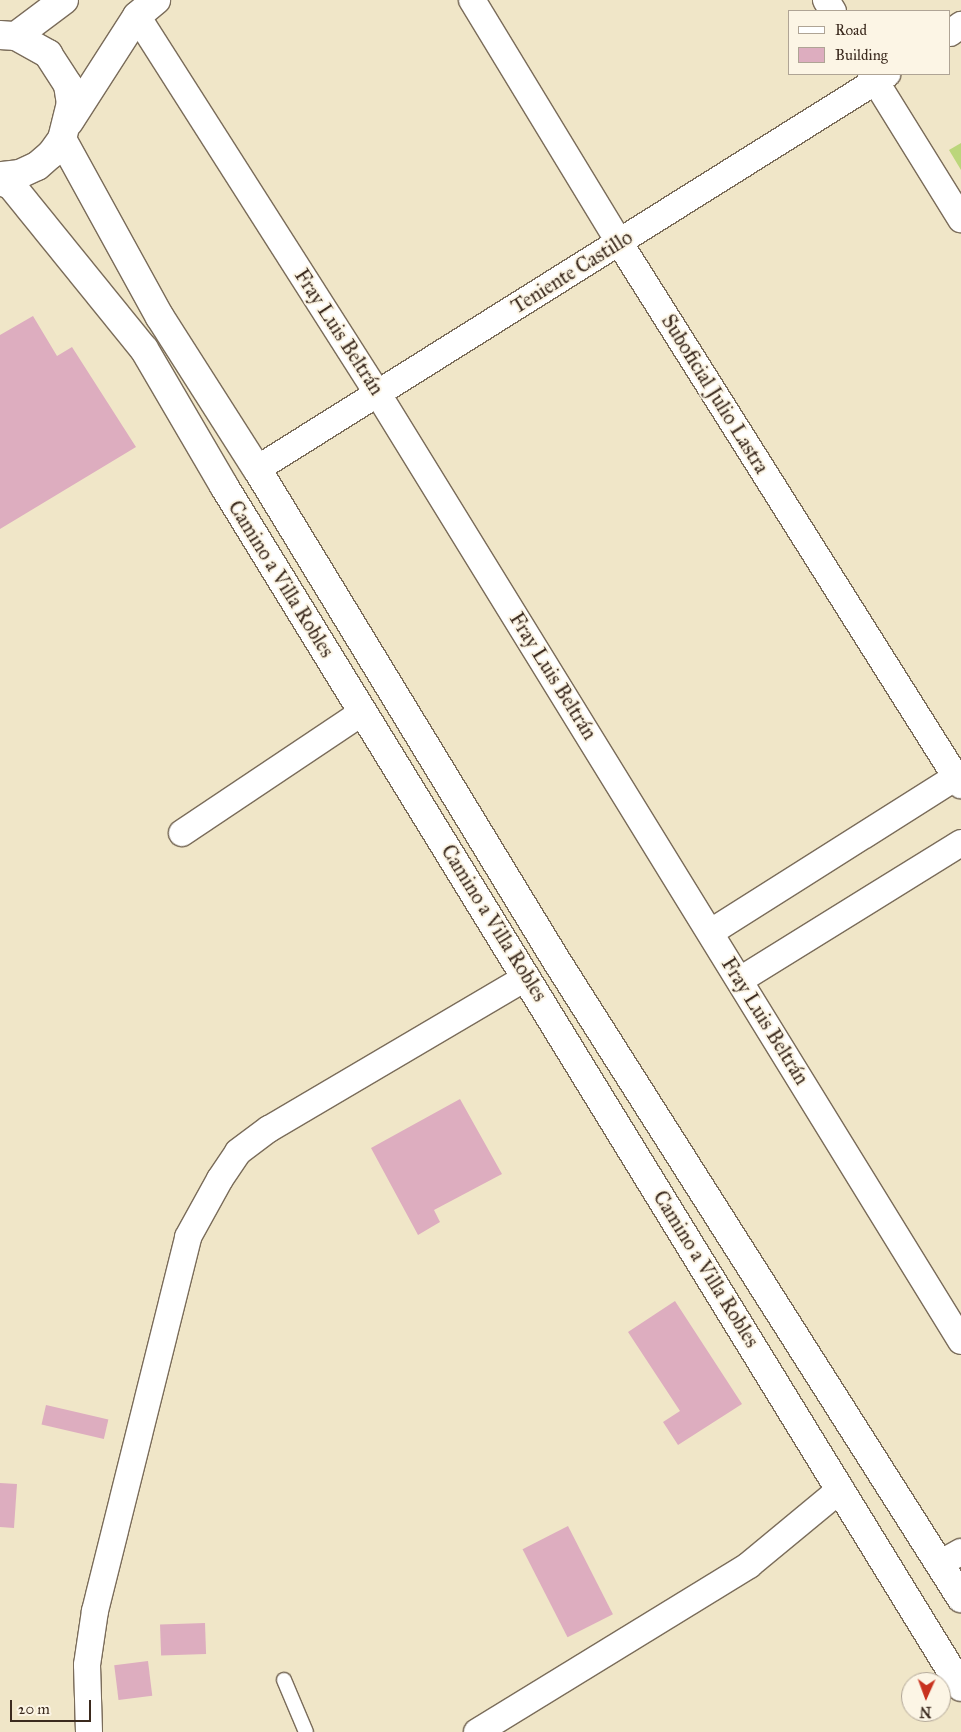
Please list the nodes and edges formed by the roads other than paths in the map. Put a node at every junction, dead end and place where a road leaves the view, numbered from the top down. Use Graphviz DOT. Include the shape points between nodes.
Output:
graph roads {
  1 [pos="64,0"];
  2 [pos="472,0"];
  3 [pos="146,8"];
  4 [pos="8,36"];
  5 [pos="878,76"];
  6 [pos="66,130"];
  7 [pos="0,176"];
  8 [pos="0,181"];
  9 [pos="961,219"];
  10 [pos="619,242"];
  11 [pos="378,394"];
  12 [pos="257,469"];
  13 [pos="363,712"];
  14 [pos="959,779"];
  15 [pos="182,833"];
  16 [pos="961,843"];
  17 [pos="710,932"];
  18 [pos="527,977"];
  19 [pos="740,980"];
  20 [pos="961,1341"];
  21 [pos="841,1489"];
  22 [pos="950,1558"];
  23 [pos="961,1598"];
  24 [pos="284,1680"];
  25 [pos="961,1687"];
  26 [pos="89,1732"];
  27 [pos="306,1732"];
  28 [pos="477,1732"];
  1 -- 4 [label="main road"];
  2 -- 10 [label="street, Suboficial Julio Lastra"];
  3 -- 6 [label="main road"];
  3 -- 11 [label="street, Fray Luis Beltrán"];
  4 -- 6 [label="main road" via="48,54 60,68 68,85"];
  5 -- 9 [label="street"];
  5 -- 10 [label="street, Teniente Castillo"];
  6 -- 7 [label="main road" via="37,166 20,174"];
  6 -- 12 [label="main road, Camino a Villa Robles" via="160,316"];
  8 -- 13 [label="main road, Camino a Villa Robles" via="11,185 144,349"];
  10 -- 11 [label="street, Teniente Castillo"];
  10 -- 14 [label="street, Suboficial Julio Lastra"];
  11 -- 12 [label="street, Teniente Castillo"];
  11 -- 17 [label="street, Fray Luis Beltrán"];
  12 -- 22 [label="main road, Camino a Villa Robles" via="556,960"];
  13 -- 15 [label="street"];
  13 -- 18 [label="main road, Camino a Villa Robles"];
  14 -- 17 [label="street"];
  16 -- 19 [label="street"];
  17 -- 19 [label="street, Fray Luis Beltrán"];
  18 -- 21 [label="main road, Camino a Villa Robles"];
  18 -- 26 [label="street" via="270,1128 238,1152 220,1179 188,1237 96,1612 87,1665"];
  19 -- 20 [label="street, Fray Luis Beltrán"];
  21 -- 25 [label="main road, Camino a Villa Robles"];
  21 -- 28 [label="street" via="749,1565"];
  22 -- 23 [label="main road, Camino a Villa Robles"];
  24 -- 27 [label="lane"];
}
